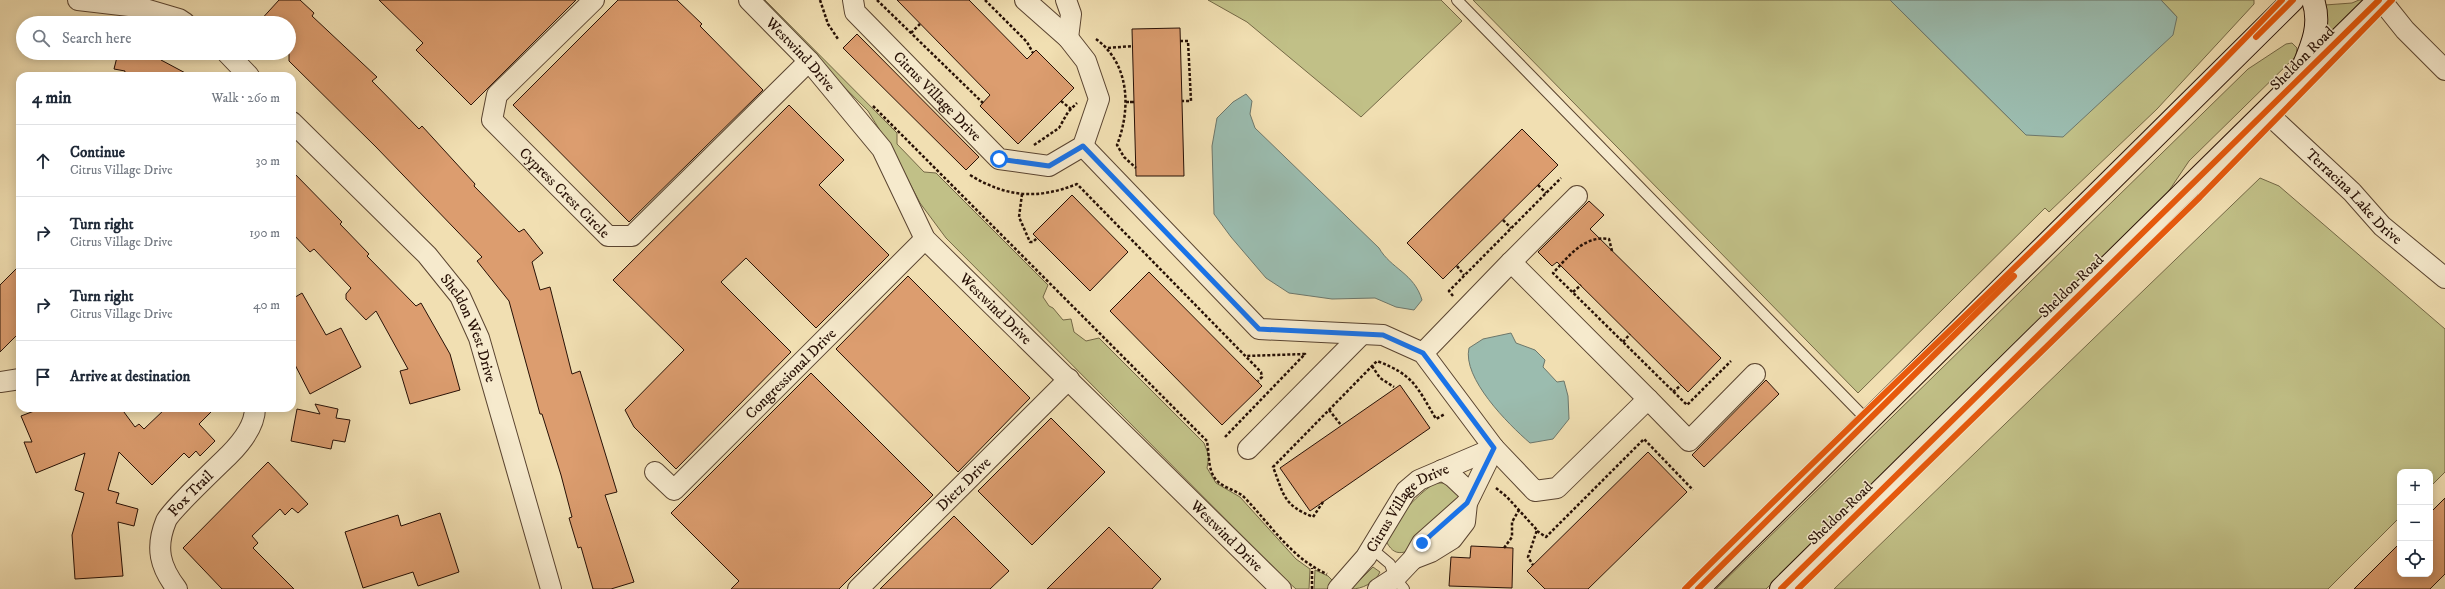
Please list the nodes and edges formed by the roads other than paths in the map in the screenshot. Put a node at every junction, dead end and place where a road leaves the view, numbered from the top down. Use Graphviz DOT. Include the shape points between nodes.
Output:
graph roads {
  1 [pos="78,0"];
  2 [pos="594,0"];
  3 [pos="749,0"];
  4 [pos="854,0"];
  5 [pos="1026,0"];
  6 [pos="1066,0"];
  7 [pos="1457,0"];
  8 [pos="2293,0"];
  9 [pos="2314,0"];
  10 [pos="2380,0"];
  11 [pos="164,16"];
  12 [pos="1068,38"];
  13 [pos="233,60"];
  14 [pos="809,61"];
  15 [pos="2445,70"];
  16 [pos="244,72"];
  17 [pos="2296,84"];
  18 [pos="2266,112"];
  19 [pos="296,126"];
  20 [pos="1083,146"];
  21 [pos="1577,196"];
  22 [pos="925,239"];
  23 [pos="1511,262"];
  24 [pos="2445,278"];
  25 [pos="1362,334"];
  26 [pos="1423,353"];
  27 [pos="1755,374"];
  28 [pos="1069,379"];
  29 [pos="16,380"];
  30 [pos="0,382"];
  31 [pos="1648,399"];
  32 [pos="255,412"];
  33 [pos="1868,421"];
  34 [pos="1494,448"];
  35 [pos="1248,449"];
  36 [pos="1442,470"];
  37 [pos="655,472"];
  38 [pos="1469,499"];
  39 [pos="1371,548"];
  40 [pos="1334,582"];
  41 [pos="1399,583"];
  42 [pos="177,589"];
  43 [pos="552,589"];
  44 [pos="858,589"];
  45 [pos="1281,589"];
  46 [pos="1378,589"];
  47 [pos="1698,589"];
  48 [pos="1781,589"];
  1 -- 11 [label="street" via="138,7"];
  2 -- 14 [label="street, Cypress Crest Circle" via="497,95 492,120 608,236 632,236"];
  3 -- 14 [label="street, Westwind Drive"];
  4 -- 20 [label="street, Citrus Village Drive" via="855,12 999,159 1049,166"];
  5 -- 12 [label="street"];
  6 -- 12 [label="street" via="1072,14"];
  7 -- 33 [label="lane"];
  8 -- 33 [label="main road"];
  9 -- 17 [label="main road" via="2317,28"];
  10 -- 15 [label="street" via="2405,30"];
  10 -- 17 [label="main road, Sheldon Road"];
  12 -- 20 [label="street" via="1086,61 1099,99"];
  13 -- 16 [label="street"];
  14 -- 22 [label="street, Westwind Drive" via="882,149"];
  17 -- 18 [label="main road, Sheldon Road"];
  18 -- 24 [label="street, Terracina Lake Drive" via="2352,192 2382,226"];
  18 -- 48 [label="main road, Sheldon Road"];
  19 -- 43 [label="street, Sheldon West Drive" via="427,255 460,296 479,338"];
  20 -- 25 [label="street" via="1259,329"];
  21 -- 23 [label="street"];
  22 -- 28 [label="street, Westwind Drive"];
  22 -- 37 [label="street, Congressional Drive" via="674,490"];
  23 -- 26 [label="street"];
  23 -- 31 [label="street"];
  25 -- 26 [label="street" via="1383,335"];
  25 -- 35 [label="street"];
  26 -- 34 [label="street"];
  27 -- 31 [label="street" via="1689,440"];
  28 -- 44 [label="street, Dietz Drive"];
  28 -- 45 [label="street, Westwind Drive"];
  29 -- 30 [label="street"];
  31 -- 34 [label="street" via="1557,488 1535,491"];
  32 -- 42 [label="street, Fox Trail" via="243,441 166,520 159,552 165,574"];
  33 -- 47 [label="main road"];
  34 -- 36 [label="street, Citrus Village Drive"];
  34 -- 38 [label="street, Citrus Village Drive"];
  36 -- 38 [label="street" via="1457,480"];
  36 -- 39 [label="street, Citrus Village Drive" via="1419,480 1406,491"];
  38 -- 41 [label="street, Citrus Village Drive" via="1465,522 1452,539 1413,559"];
  39 -- 40 [label="street, Citrus Village Drive"];
  39 -- 41 [label="lane" via="1390,564"];
  41 -- 46 [label="street, Citrus Village Drive"];
}
